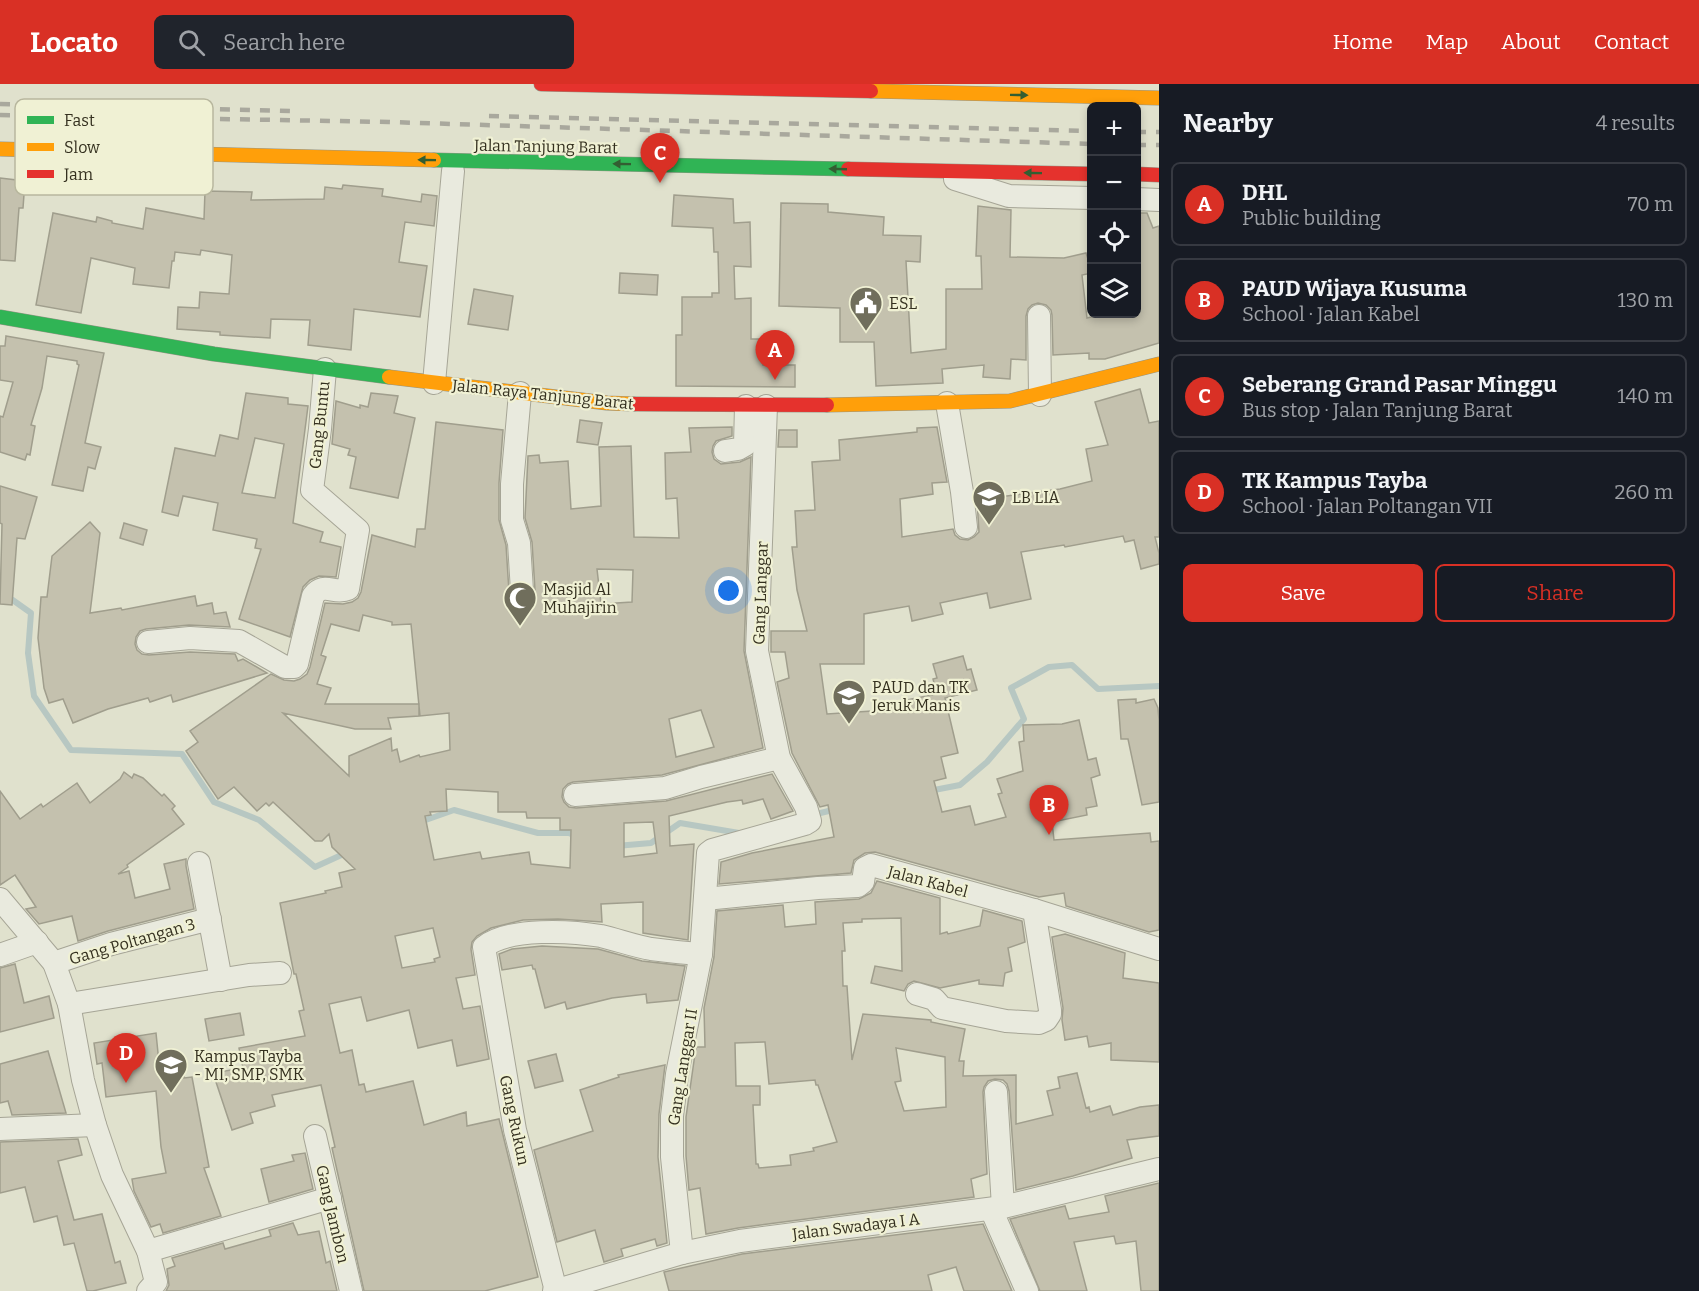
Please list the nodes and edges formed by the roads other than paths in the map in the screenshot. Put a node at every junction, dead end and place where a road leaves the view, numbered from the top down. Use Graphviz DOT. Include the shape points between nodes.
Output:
graph roads {
  1 [pos="541,84"];
  2 [pos="1159,98"];
  3 [pos="0,148"];
  4 [pos="15,148"];
  5 [pos="213,153"];
  6 [pos="453,171"];
  7 [pos="931,171"];
  8 [pos="1087,174"];
  9 [pos="1141,174"];
  10 [pos="1159,175"];
  11 [pos="1087,198"];
  12 [pos="1141,199"];
  13 [pos="1159,200"];
  14 [pos="1038,316"];
  15 [pos="0,317"];
  16 [pos="1159,364"];
  17 [pos="325,369"];
  18 [pos="434,383"];
  19 [pos="520,393"];
  20 [pos="1040,395"];
  21 [pos="947,403"];
  22 [pos="756,406"];
  23 [pos="725,451"];
  24 [pos="966,527"];
  25 [pos="522,591"];
  26 [pos="148,642"];
  27 [pos="779,758"];
  28 [pos="574,795"];
  29 [pos="808,812"];
  30 [pos="199,863"];
  31 [pos="0,899"];
  32 [pos="705,899"];
  33 [pos="1034,910"];
  34 [pos="210,919"];
  35 [pos="37,942"];
  36 [pos="1159,950"];
  37 [pos="701,954"];
  38 [pos="0,955"];
  39 [pos="54,963"];
  40 [pos="280,973"];
  41 [pos="221,980"];
  42 [pos="917,993"];
  43 [pos="69,1004"];
  44 [pos="996,1092"];
  45 [pos="95,1125"];
  46 [pos="0,1129"];
  47 [pos="315,1136"];
  48 [pos="1159,1169"];
  49 [pos="330,1198"];
  50 [pos="997,1208"];
  51 [pos="148,1251"];
  52 [pos="682,1252"];
  53 [pos="565,1289"];
  54 [pos="148,1291"];
  55 [pos="351,1291"];
  56 [pos="1027,1291"];
  1 -- 2 [label="main road, one-way"];
  4 -- 3 [label="main road, Jalan Tanjung Barat, one-way"];
  7 -- 5 [label="main road, Jalan Tanjung Barat, one-way"];
  6 -- 18 [label="street"];
  8 -- 7 [label="main road, Jalan Tanjung Barat, one-way"];
  7 -- 11 [label="street" via="1009,196"];
  9 -- 10 [label="main road"];
  12 -- 13 [label="street"];
  14 -- 20 [label="street"];
  15 -- 17 [label="main road, Jalan Raya Tanjung Barat"];
  16 -- 20 [label="main road, Jalan Raya Tanjung Barat"];
  17 -- 18 [label="main road, Jalan Raya Tanjung Barat"];
  17 -- 26 [label="street, Gang Buntu" via="312,490 358,530 348,589 317,590 294,668 285,667 239,641 189,638"];
  18 -- 19 [label="main road, Jalan Raya Tanjung Barat"];
  19 -- 22 [label="main road, Jalan Raya Tanjung Barat" via="599,403"];
  19 -- 25 [label="street" via="512,520 521,558"];
  20 -- 21 [label="main road, Jalan Raya Tanjung Barat" via="1010,401"];
  21 -- 22 [label="main road, Jalan Raya Tanjung Barat"];
  21 -- 24 [label="street"];
  22 -- 23 [label="street" via="745,445"];
  22 -- 27 [label="street, Gang Langgar" via="757,651"];
  27 -- 28 [label="street" via="665,788"];
  27 -- 29 [label="street, Gang Langgar"];
  29 -- 32 [label="street, Gang Langgar II" via="806,824 709,851"];
  30 -- 34 [label="street"];
  31 -- 35 [label="street"];
  32 -- 33 [label="street, Jalan Kabel" via="858,886 863,882 865,868 871,865"];
  32 -- 37 [label="street, Gang Langgar II"];
  33 -- 36 [label="street, Jalan Kabel"];
  33 -- 42 [label="street" via="1050,1010 1046,1020 1006,1021 942,1008 934,999"];
  34 -- 39 [label="street, Gang Poltangan 3"];
  34 -- 41 [label="street"];
  35 -- 38 [label="street"];
  35 -- 39 [label="street"];
  37 -- 52 [label="street, Gang Langgar II" via="672,1116 672,1157"];
  37 -- 53 [label="street, Gang Rukun" via="648,949 601,936 533,932 514,934 484,946 515,1130"];
  39 -- 43 [label="street"];
  40 -- 41 [label="street"];
  41 -- 43 [label="street"];
  43 -- 45 [label="street"];
  44 -- 50 [label="street"];
  45 -- 46 [label="street"];
  45 -- 51 [label="street" via="112,1175"];
  47 -- 49 [label="street, Gang Jambon"];
  48 -- 50 [label="street, Jalan Swadaya I A"];
  49 -- 51 [label="street"];
  49 -- 55 [label="street, Gang Jambon"];
  50 -- 52 [label="street, Jalan Swadaya I A"];
  50 -- 56 [label="street"];
  51 -- 54 [label="street" via="156,1282"];
  52 -- 53 [label="street, Jalan Swadaya I A"];
}
